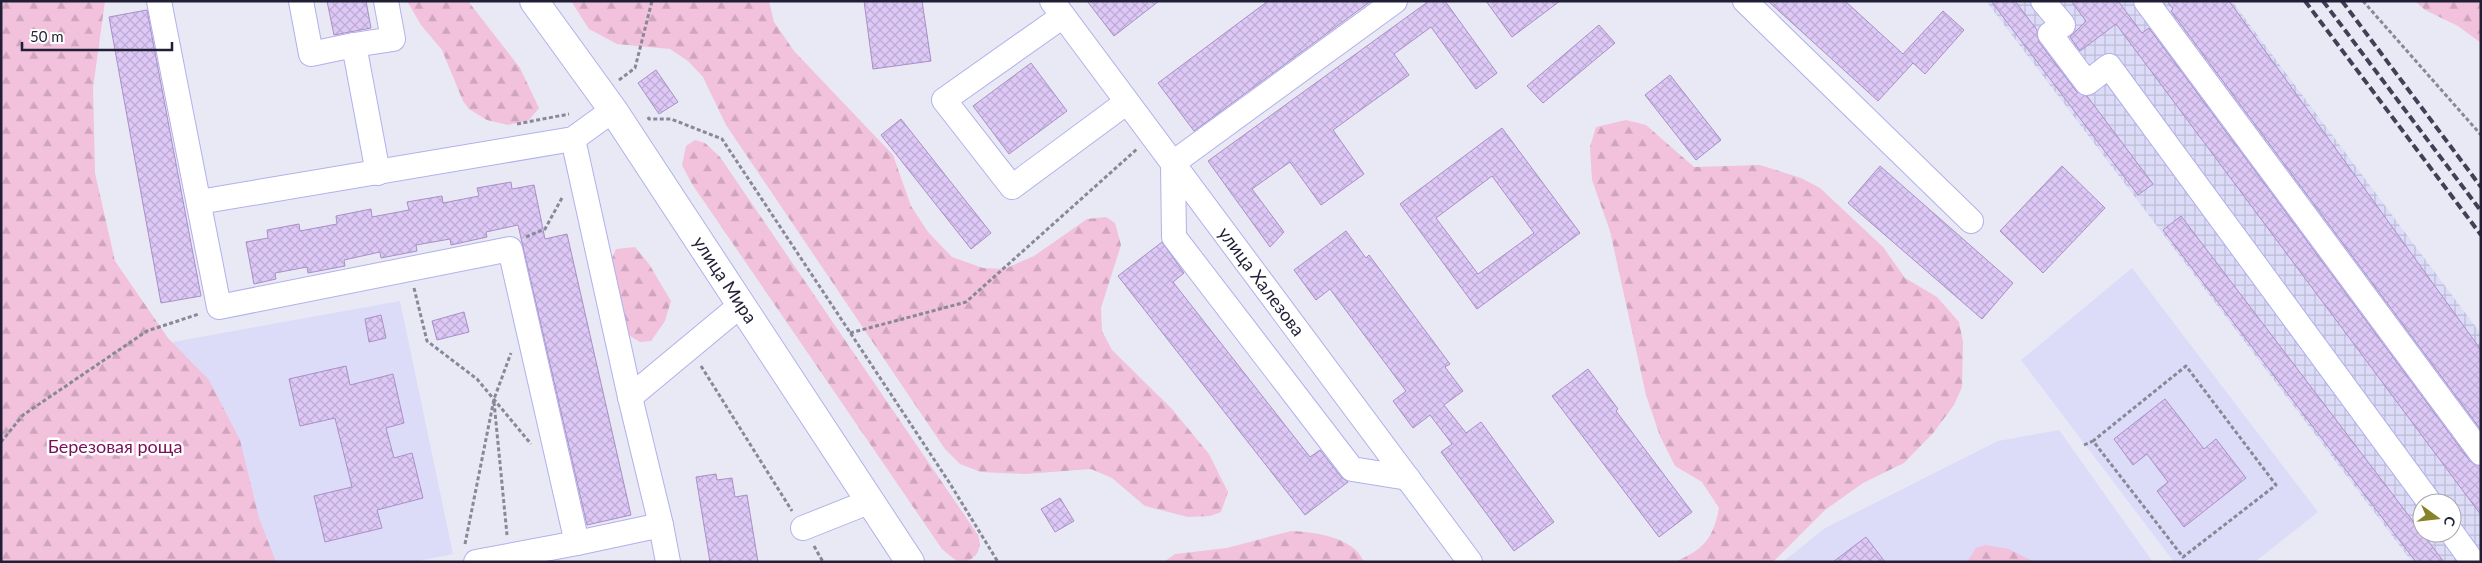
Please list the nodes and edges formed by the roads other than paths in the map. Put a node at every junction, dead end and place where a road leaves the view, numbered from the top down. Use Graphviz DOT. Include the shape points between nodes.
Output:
graph roads {
  1 [pos="159,1"];
  2 [pos="301,1"];
  3 [pos="386,1"];
  4 [pos="534,1"];
  5 [pos="1395,1"];
  6 [pos="1745,1"];
  7 [pos="2043,1"];
  8 [pos="2146,1"];
  9 [pos="1057,8"];
  10 [pos="354,45"];
  11 [pos="619,99"];
  12 [pos="1127,102"];
  13 [pos="573,139"];
  14 [pos="1173,163"];
  15 [pos="378,174"];
  16 [pos="199,202"];
  17 [pos="1971,221"];
  18 [pos="742,304"];
  19 [pos="630,397"];
  20 [pos="2481,453"];
  21 [pos="1408,478"];
  22 [pos="2423,493"];
  23 [pos="871,501"];
  24 [pos="661,525"];
  25 [pos="802,528"];
  26 [pos="577,543"];
  27 [pos="2459,543"];
  28 [pos="470,557"];
  29 [pos="668,562"];
  30 [pos="910,562"];
  31 [pos="1470,562"];
  32 [pos="2473,562"];
  1 -- 16 [label="street"];
  2 -- 10 [label="street" via="311,54"];
  3 -- 10 [label="street" via="394,39"];
  4 -- 11 [label="main road, улица Мира"];
  5 -- 14 [label="street"];
  6 -- 17 [label="street"];
  7 -- 22 [label="street" via="2063,25 2050,34 2087,83 2110,66"];
  8 -- 20 [label="street"];
  9 -- 12 [label="street, улица Халезова"];
  9 -- 12 [label="street" via="944,100 1012,187"];
  10 -- 15 [label="street"];
  11 -- 13 [label="street"];
  11 -- 18 [label="main road, улица Мира"];
  12 -- 14 [label="street, улица Халезова"];
  13 -- 15 [label="street"];
  13 -- 19 [label="street"];
  14 -- 21 [label="street, улица Халезова"];
  14 -- 21 [label="street" via="1174,237 1352,469"];
  15 -- 16 [label="street"];
  16 -- 26 [label="street" via="219,307 510,249"];
  18 -- 19 [label="street"];
  18 -- 23 [label="main road, улица Мира"];
  19 -- 24 [label="street"];
  21 -- 31 [label="street, улица Халезова"];
  23 -- 25 [label="street"];
  23 -- 30 [label="main road, улица Мира"];
  24 -- 26 [label="street"];
  24 -- 29 [label="street"];
  26 -- 28 [label="street" via="509,556"];
  27 -- 32 [label="street"];
}
